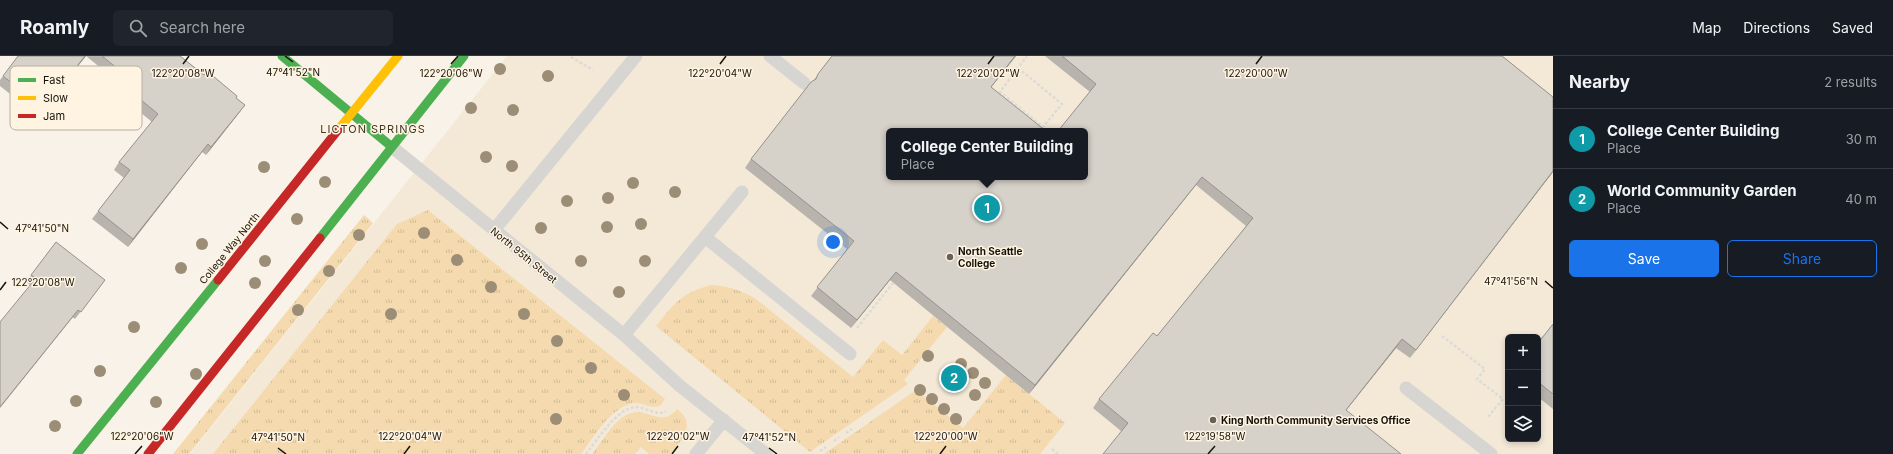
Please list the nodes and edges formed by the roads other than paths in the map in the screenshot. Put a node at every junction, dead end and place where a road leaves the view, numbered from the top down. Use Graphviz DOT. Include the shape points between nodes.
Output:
graph roads {
  1 [pos="282,56"];
  2 [pos="398,56"];
  3 [pos="464,56"];
  4 [pos="636,56"];
  5 [pos="770,56"];
  6 [pos="804,83"];
  7 [pos="351,114"];
  8 [pos="392,147"];
  9 [pos="742,192"];
  10 [pos="494,230"];
  11 [pos="705,237"];
  12 [pos="624,335"];
  13 [pos="845,350"];
  14 [pos="1406,388"];
  15 [pos="724,420"];
  16 [pos="78,454"];
  17 [pos="148,454"];
  18 [pos="696,454"];
  19 [pos="766,454"];
  20 [pos="1491,454"];
  1 -- 7 [label="street, North 95th Street"];
  2 -- 7 [label="street, College Way North"];
  3 -- 8 [label="street"];
  4 -- 10 [label="lane"];
  5 -- 6 [label="lane"];
  7 -- 8 [label="street, North 95th Street"];
  7 -- 16 [label="street, College Way North"];
  8 -- 10 [label="lane, North 95th Street"];
  8 -- 17 [label="street"];
  9 -- 11 [label="lane"];
  10 -- 12 [label="lane, North 95th Street"];
  11 -- 12 [label="lane"];
  11 -- 13 [label="lane"];
  12 -- 15 [label="lane, North 95th Street" via="680,386"];
  14 -- 20 [label="lane"];
  15 -- 18 [label="lane"];
  15 -- 19 [label="lane, North 95th Street"];
}
